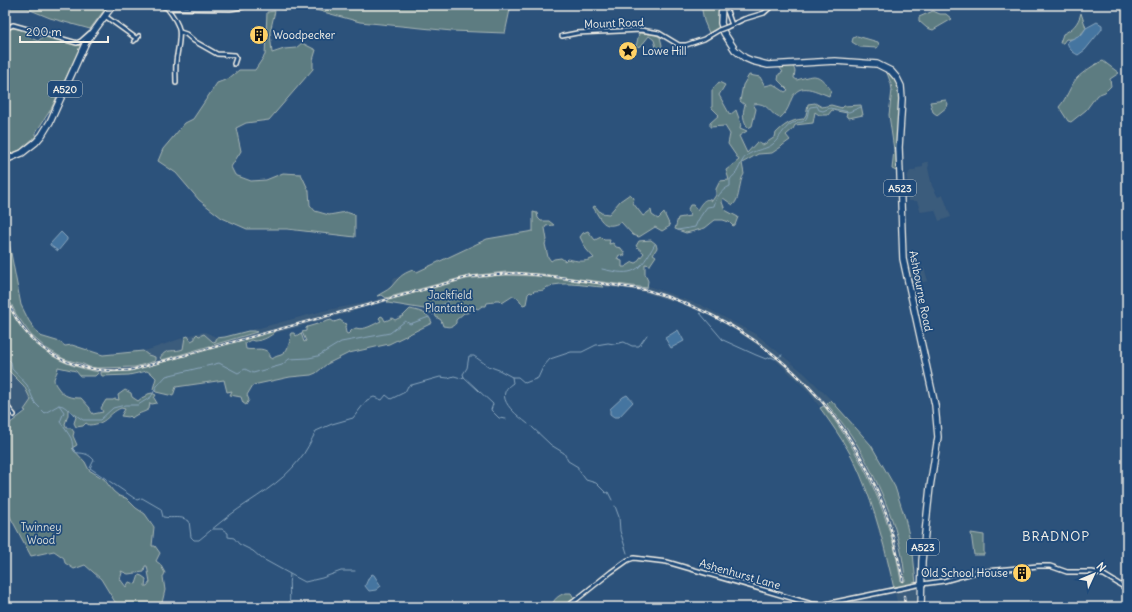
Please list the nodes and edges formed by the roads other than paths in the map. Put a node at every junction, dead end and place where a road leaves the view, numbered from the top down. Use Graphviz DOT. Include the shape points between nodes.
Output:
graph roads {
  1 [pos="113,5"];
  2 [pos="159,5"];
  3 [pos="722,5"];
  4 [pos="726,5"];
  5 [pos="773,5"];
  6 [pos="200,7"];
  7 [pos="243,7"];
  8 [pos="167,8"];
  9 [pos="104,16"];
  10 [pos="732,25"];
  11 [pos="5,28"];
  12 [pos="92,32"];
  13 [pos="180,32"];
  14 [pos="562,36"];
  15 [pos="136,39"];
  16 [pos="234,64"];
  17 [pos="176,83"];
  18 [pos="5,160"];
  19 [pos="5,404"];
  20 [pos="14,415"];
  21 [pos="922,584"];
  22 [pos="1127,589"];
  23 [pos="567,607"];
  24 [pos="921,607"];
  1 -- 9 [label="highway, A520"];
  2 -- 8 [label="street"];
  3 -- 21 [label="highway, Ashbourne Road / A523" via="721,22 724,33 735,50 745,58 768,65 835,61 877,64 891,71 901,86 899,147 903,259 935,405 938,437 930,487"];
  4 -- 10 [label="street"];
  5 -- 10 [label="street, Mount Road" via="764,13"];
  6 -- 7 [label="street"];
  6 -- 8 [label="street"];
  8 -- 13 [label="street" via="177,22"];
  9 -- 12 [label="highway, A520"];
  9 -- 15 [label="street"];
  10 -- 14 [label="street, Mount Road, bridge" via="686,45 679,45 660,33 641,30"];
  11 -- 12 [label="street" via="13,25 77,43"];
  12 -- 18 [label="highway, A520" via="42,135 22,153"];
  13 -- 16 [label="street" via="217,54 235,55"];
  13 -- 17 [label="street"];
  19 -- 20 [label="street"];
  21 -- 22 [label="street, Ashenhurst Lane" via="976,572 1050,566 1068,572 1104,575"];
  21 -- 23 [label="street, Ashenhurst Lane" via="820,605 667,562 634,558 610,572"];
  21 -- 24 [label="highway, Ashbourne Road / A523"];
}
